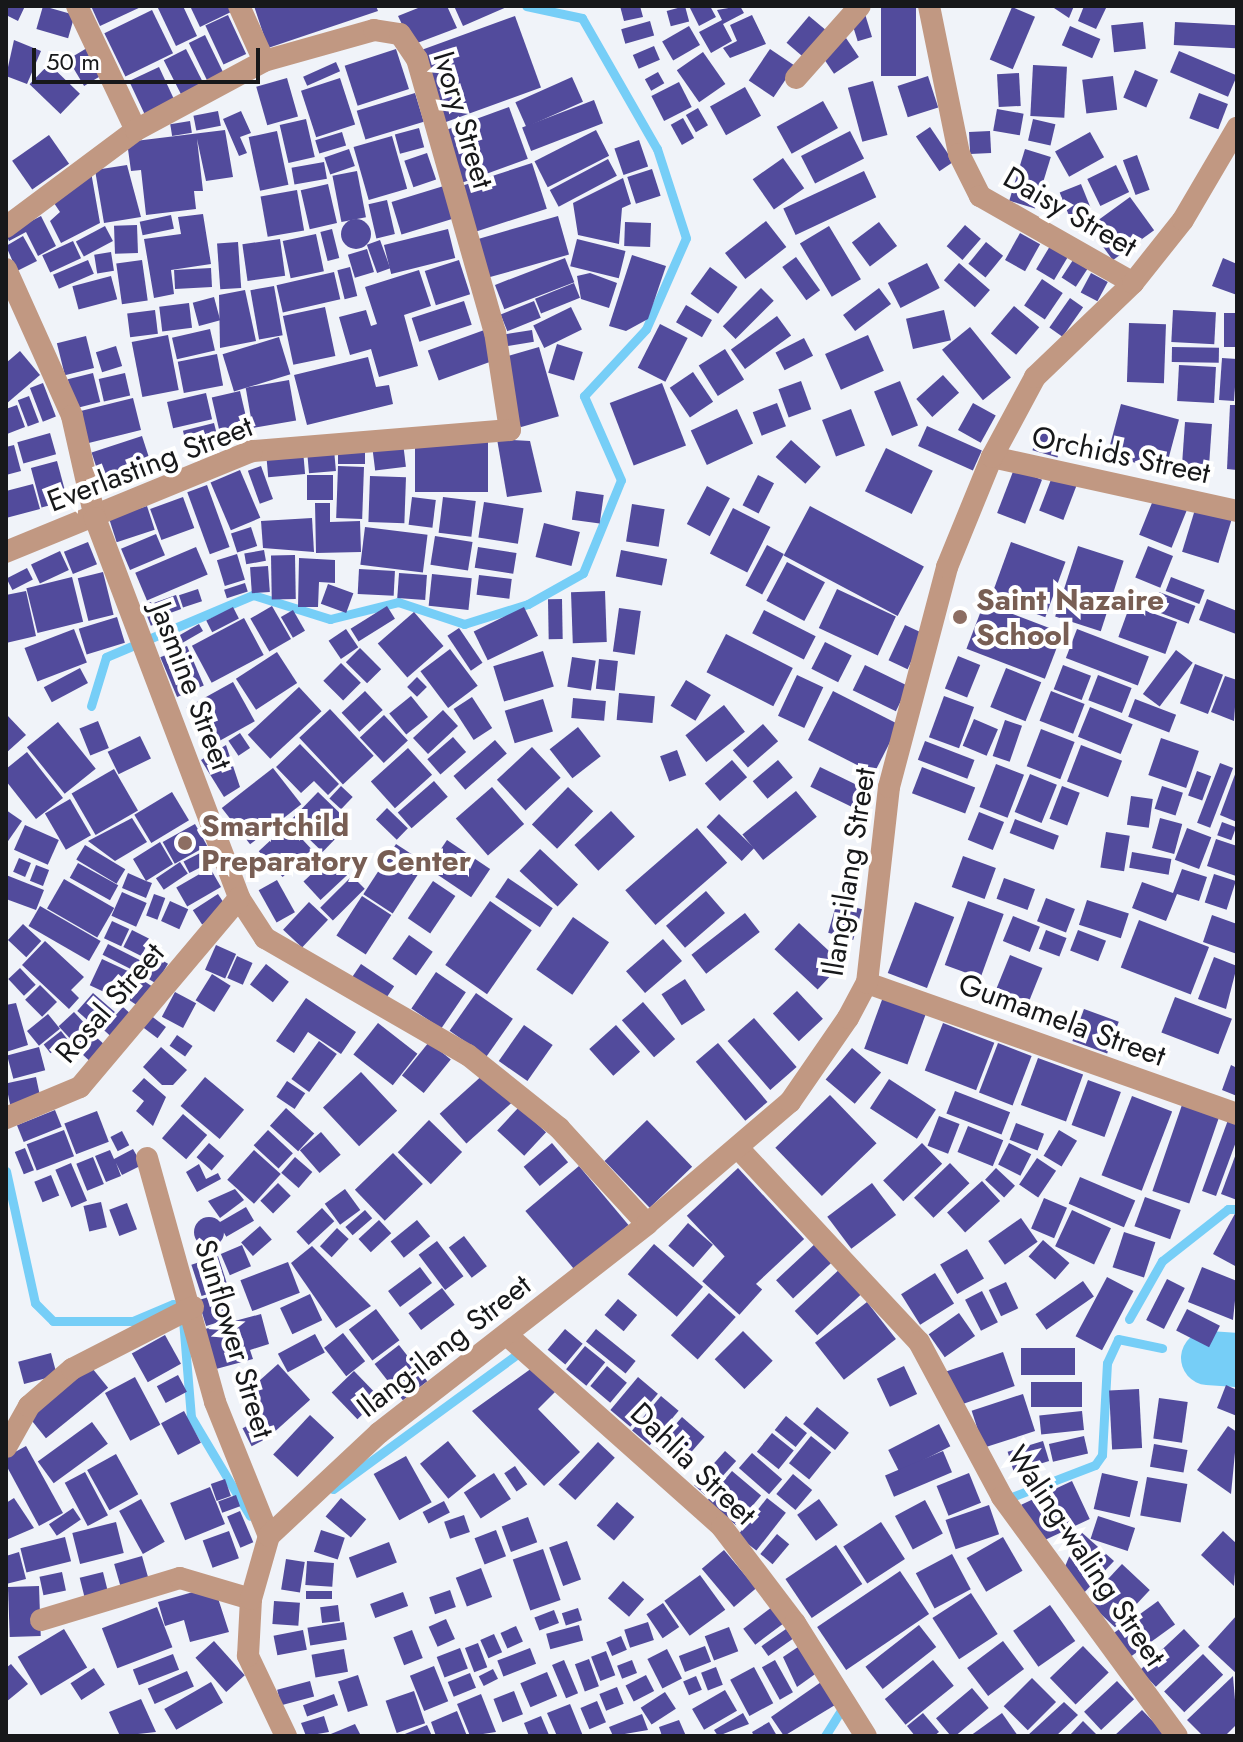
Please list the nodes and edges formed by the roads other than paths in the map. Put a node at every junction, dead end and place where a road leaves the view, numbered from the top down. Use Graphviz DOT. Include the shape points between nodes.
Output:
graph roads {
  1 [pos="77,6"];
  2 [pos="239,6"];
  3 [pos="860,6"];
  4 [pos="929,6"];
  5 [pos="264,61"];
  6 [pos="796,78"];
  7 [pos="1237,128"];
  8 [pos="136,130"];
  9 [pos="6,227"];
  10 [pos="6,269"];
  11 [pos="1133,283"];
  12 [pos="510,430"];
  13 [pos="992,457"];
  14 [pos="1237,511"];
  15 [pos="95,518"];
  16 [pos="6,552"];
  17 [pos="239,898"];
  18 [pos="867,983"];
  19 [pos="1237,1114"];
  20 [pos="6,1118"];
  21 [pos="738,1148"];
  22 [pos="147,1158"];
  23 [pos="647,1224"];
  24 [pos="182,1312"];
  25 [pos="508,1336"];
  26 [pos="6,1447"];
  27 [pos="269,1536"];
  28 [pos="251,1599"];
  29 [pos="41,1620"];
  30 [pos="286,1736"];
  31 [pos="866,1736"];
  32 [pos="1177,1736"];
  1 -- 8 [label="street"];
  2 -- 5 [label="street"];
  3 -- 6 [label="street"];
  4 -- 11 [label="street, Daisy Street" via="959,154 980,196"];
  5 -- 8 [label="street, Ivory Street"];
  5 -- 12 [label="street, Ivory Street" via="374,30 400,34 417,59 495,332"];
  7 -- 11 [label="street, Ilang-ilang Street" via="1183,220"];
  8 -- 9 [label="street, Ivory Street"];
  10 -- 15 [label="street, Jasmine Street" via="72,416"];
  11 -- 13 [label="street, Ilang-ilang Street" via="1035,377"];
  12 -- 15 [label="street, Everlasting Street" via="252,451"];
  13 -- 14 [label="street, Orchids Street"];
  13 -- 18 [label="street, Ilang-ilang Street" via="947,567 889,787"];
  15 -- 16 [label="street, Everlasting Street"];
  15 -- 17 [label="street, Jasmine Street"];
  17 -- 20 [label="street, Rosal Street" via="80,1087"];
  17 -- 23 [label="street, Jasmine Street" via="265,938 297,962 468,1055 559,1128"];
  18 -- 19 [label="street, Gumamela Street"];
  18 -- 21 [label="street, Ilang-ilang Street" via="790,1102"];
  21 -- 23 [label="street, Ilang-ilang Street"];
  21 -- 32 [label="street, Waling-waling Street" via="919,1342 1002,1497"];
  22 -- 24 [label="street, Sunflower Street" via="170,1219"];
  23 -- 25 [label="street, Ilang-ilang Street"];
  24 -- 26 [label="street" via="72,1369 29,1406"];
  24 -- 27 [label="street, Sunflower Street"];
  25 -- 27 [label="street, Ilang-ilang Street" via="379,1433"];
  25 -- 31 [label="street, Dahlia Street" via="722,1527 795,1623"];
  27 -- 28 [label="street"];
  28 -- 29 [label="street" via="180,1578"];
  28 -- 30 [label="street" via="248,1656"];
}
